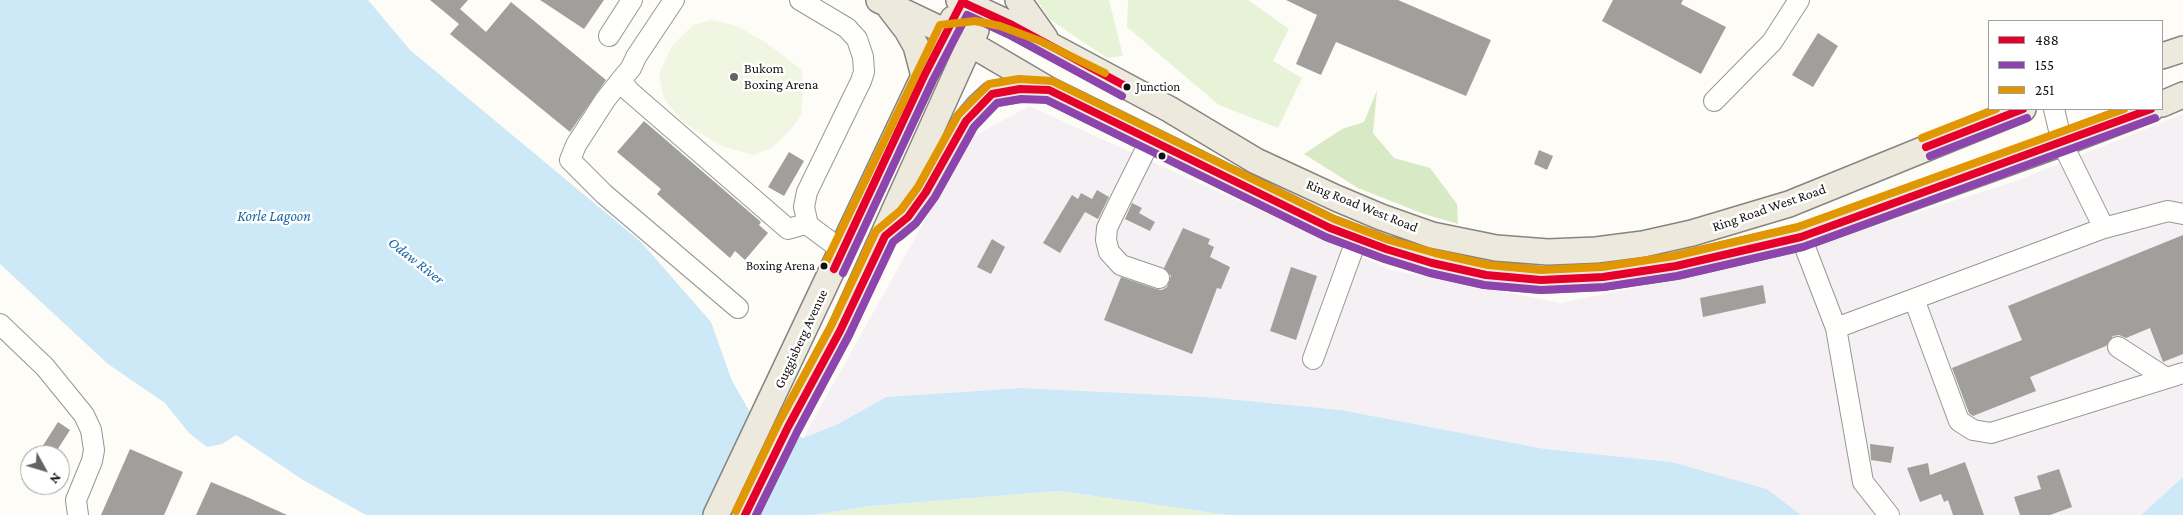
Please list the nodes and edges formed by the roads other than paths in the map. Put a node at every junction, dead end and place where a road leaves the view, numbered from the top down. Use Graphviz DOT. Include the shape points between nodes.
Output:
graph roads {
  1 [pos="632,0"];
  2 [pos="674,0"];
  3 [pos="800,0"];
  4 [pos="1018,0"];
  5 [pos="1799,0"];
  6 [pos="961,1"];
  7 [pos="883,2"];
  8 [pos="980,22"];
  9 [pos="946,33"];
  10 [pos="609,36"];
  11 [pos="1051,46"];
  12 [pos="2183,49"];
  13 [pos="2163,56"];
  14 [pos="924,76"];
  15 [pos="622,80"];
  16 [pos="1048,90"];
  17 [pos="2183,95"];
  18 [pos="1714,101"];
  19 [pos="2163,104"];
  20 [pos="2021,110"];
  21 [pos="2054,110"];
  22 [pos="2148,110"];
  23 [pos="1151,139"];
  24 [pos="2062,143"];
  25 [pos="1256,161"];
  26 [pos="2183,214"];
  27 [pos="808,225"];
  28 [pos="2104,228"];
  29 [pos="1801,237"];
  30 [pos="1357,238"];
  31 [pos="843,251"];
  32 [pos="1159,278"];
  33 [pos="861,288"];
  34 [pos="1914,299"];
  35 [pos="738,308"];
  36 [pos="0,324"];
  37 [pos="1836,328"];
  38 [pos="2118,347"];
  39 [pos="1314,359"];
  40 [pos="2175,376"];
  41 [pos="74,510"];
  42 [pos="716,515"];
  43 [pos="745,515"];
  44 [pos="1889,515"];
  1 -- 10 [label="lane"];
  2 -- 15 [label="lane"];
  3 -- 27 [label="lane" via="847,28 857,39 864,72 808,192 804,207"];
  4 -- 11 [label="main road"];
  5 -- 18 [label="lane" via="1772,42"];
  6 -- 8 [label="main road, Ring Road West Road"];
  6 -- 9 [label="main road, Guggisberg Avenue"];
  7 -- 9 [label="main road"];
  7 -- 14 [label="main road" via="916,46"];
  8 -- 9 [label="main road"];
  8 -- 11 [label="main road, Ring Road West Road"];
  8 -- 16 [label="main road, Ring Road West Road"];
  8 -- 25 [label="main road" via="998,36 1036,50"];
  8 -- 33 [label="main road, Guggisberg Avenue"];
  9 -- 14 [label="main road, Guggisberg Avenue"];
  11 -- 25 [label="main road, Ring Road West Road" via="1169,109"];
  12 -- 13 [label="main road"];
  14 -- 31 [label="main road, Guggisberg Avenue"];
  15 -- 27 [label="lane" via="628,91 788,229"];
  15 -- 35 [label="lane" via="605,100 570,160 604,194"];
  16 -- 23 [label="main road, Ring Road West Road"];
  16 -- 33 [label="main road" via="1020,89 992,94 978,107 966,121 908,217 885,236"];
  17 -- 19 [label="main road"];
  20 -- 25 [label="main road, Ring Road West Road" via="1789,204 1692,234 1596,250 1548,252 1496,248 1432,235 1381,217"];
  21 -- 24 [label="lane"];
  22 -- 24 [label="main road, Ring Road West Road"];
  23 -- 30 [label="main road, Ring Road West Road" via="1330,228"];
  23 -- 32 [label="lane" via="1107,228 1106,240 1109,252 1121,265"];
  24 -- 28 [label="lane"];
  24 -- 29 [label="main road, Ring Road West Road"];
  26 -- 28 [label="lane" via="2168,211"];
  27 -- 31 [label="lane"];
  28 -- 34 [label="lane"];
  29 -- 30 [label="main road, Ring Road West Road" via="1676,266 1603,277 1541,280 1486,275 1441,265 1386,250"];
  29 -- 37 [label="lane"];
  30 -- 39 [label="lane"];
  31 -- 42 [label="main road, Guggisberg Avenue"];
  33 -- 43 [label="main road, Guggisberg Avenue"];
  34 -- 37 [label="lane"];
  34 -- 40 [label="lane" via="1959,422 1973,430 1991,433"];
  36 -- 41 [label="lane" via="45,366 84,415 91,430 92,462"];
  37 -- 44 [label="lane" via="1863,482"];
  38 -- 40 [label="lane"];
}
